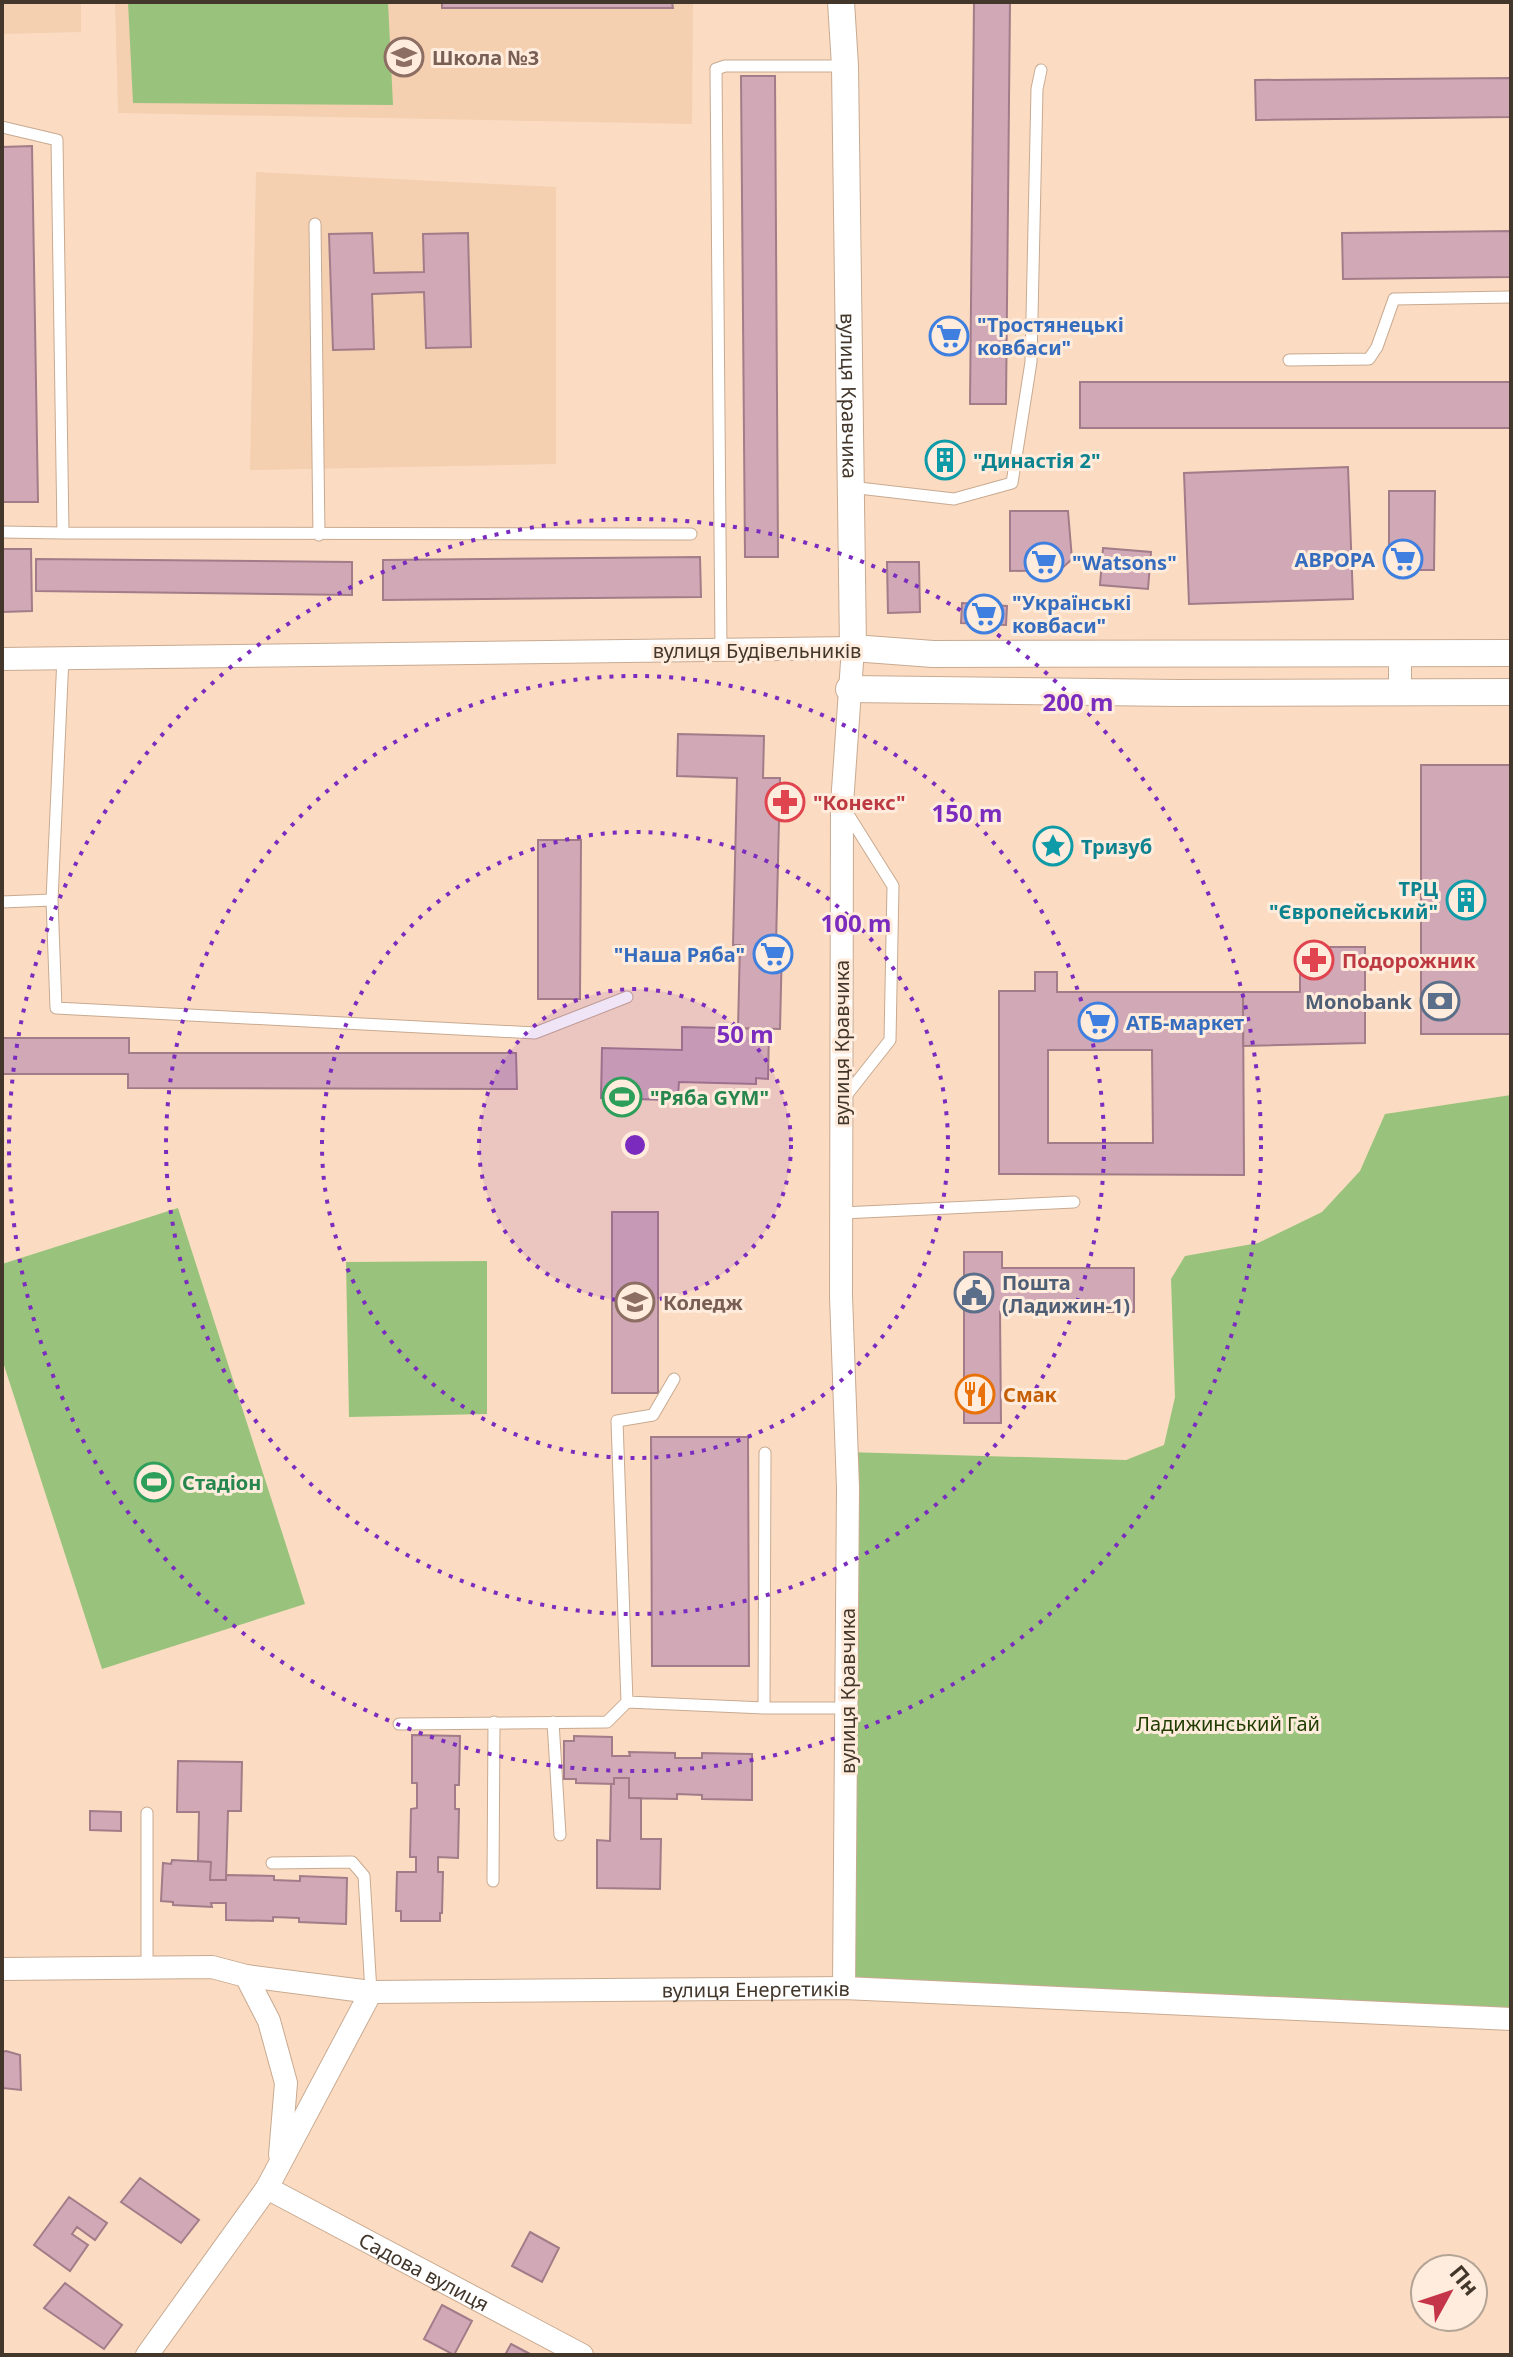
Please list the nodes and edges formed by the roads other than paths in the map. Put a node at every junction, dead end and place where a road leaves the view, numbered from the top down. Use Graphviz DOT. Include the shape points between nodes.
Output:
graph roads {
  1 [pos="841,2"];
  2 [pos="845,66"];
  3 [pos="1041,70"];
  4 [pos="2,127"];
  5 [pos="315,224"];
  6 [pos="1511,297"];
  7 [pos="1289,360"];
  8 [pos="850,487"];
  9 [pos="2,532"];
  10 [pos="63,533"];
  11 [pos="691,534"];
  12 [pos="319,535"];
  13 [pos="853,648"];
  14 [pos="721,649"];
  15 [pos="1400,653"];
  16 [pos="1511,653"];
  17 [pos="63,657"];
  18 [pos="2,659"];
  19 [pos="849,689"];
  20 [pos="1400,692"];
  21 [pos="1511,692"];
  22 [pos="842,804"];
  23 [pos="52,900"];
  24 [pos="2,902"];
  25 [pos="627,997"];
  26 [pos="840,1104"];
  27 [pos="1074,1202"];
  28 [pos="842,1213"];
  29 [pos="674,1379"];
  30 [pos="765,1453"];
  31 [pos="627,1702"];
  32 [pos="764,1708"];
  33 [pos="848,1708"];
  34 [pos="494,1722"];
  35 [pos="553,1722"];
  36 [pos="399,1724"];
  37 [pos="147,1813"];
  38 [pos="560,1835"];
  39 [pos="272,1863"];
  40 [pos="493,1881"];
  41 [pos="147,1968"];
  42 [pos="2,1969"];
  43 [pos="246,1976"];
  44 [pos="844,1988"];
  45 [pos="371,1992"];
  46 [pos="1511,2019"];
  47 [pos="279,2167"];
  48 [pos="267,2188"];
  49 [pos="147,2355"];
  50 [pos="582,2355"];
  1 -- 2 [label="street, вулиця Кравчика"];
  2 -- 8 [label="street, вулиця Кравчика"];
  2 -- 14 [label="lane" via="716,69"];
  3 -- 8 [label="lane" via="1031,362 1012,483 954,499"];
  4 -- 10 [label="lane" via="57,140"];
  5 -- 12 [label="lane"];
  6 -- 7 [label="lane" via="1394,299 1369,359"];
  8 -- 13 [label="street, вулиця Кравчика"];
  9 -- 10 [label="lane"];
  10 -- 12 [label="lane"];
  11 -- 12 [label="lane"];
  13 -- 14 [label="street, вулиця Будівельників"];
  13 -- 15 [label="street, вулиця Будівельників" via="933,654"];
  13 -- 19 [label="street, вулиця Кравчика"];
  14 -- 17 [label="street, вулиця Будівельників"];
  15 -- 16 [label="street, вулиця Будівельників"];
  15 -- 20 [label="street"];
  17 -- 18 [label="street, вулиця Будівельників"];
  17 -- 23 [label="lane"];
  19 -- 20 [label="street"];
  19 -- 22 [label="street, вулиця Кравчика"];
  20 -- 21 [label="street"];
  22 -- 26 [label="street, вулиця Кравчика"];
  22 -- 26 [label="lane" via="893,886 890,1040"];
  23 -- 24 [label="lane"];
  23 -- 25 [label="lane" via="56,1008 535,1033"];
  26 -- 28 [label="street, вулиця Кравчика"];
  27 -- 28 [label="lane"];
  28 -- 33 [label="street, вулиця Кравчика"];
  29 -- 31 [label="lane" via="653,1415 617,1421"];
  30 -- 32 [label="lane"];
  31 -- 32 [label="lane"];
  31 -- 35 [label="lane" via="607,1722"];
  32 -- 33 [label="lane"];
  33 -- 44 [label="street, вулиця Кравчика"];
  34 -- 35 [label="lane"];
  34 -- 36 [label="lane"];
  34 -- 40 [label="lane"];
  35 -- 38 [label="lane"];
  37 -- 41 [label="lane"];
  39 -- 45 [label="lane" via="352,1862 364,1876"];
  41 -- 42 [label="street, вулиця Енергетиків"];
  41 -- 43 [label="street, вулиця Енергетиків" via="212,1967"];
  43 -- 45 [label="street, вулиця Енергетиків"];
  43 -- 47 [label="street" via="269,2021 286,2083"];
  44 -- 45 [label="street, вулиця Енергетиків"];
  44 -- 46 [label="street, вулиця Енергетиків"];
  45 -- 47 [label="street"];
  47 -- 48 [label="street"];
  48 -- 49 [label="street"];
  48 -- 50 [label="street, Садова вулиця"];
}
